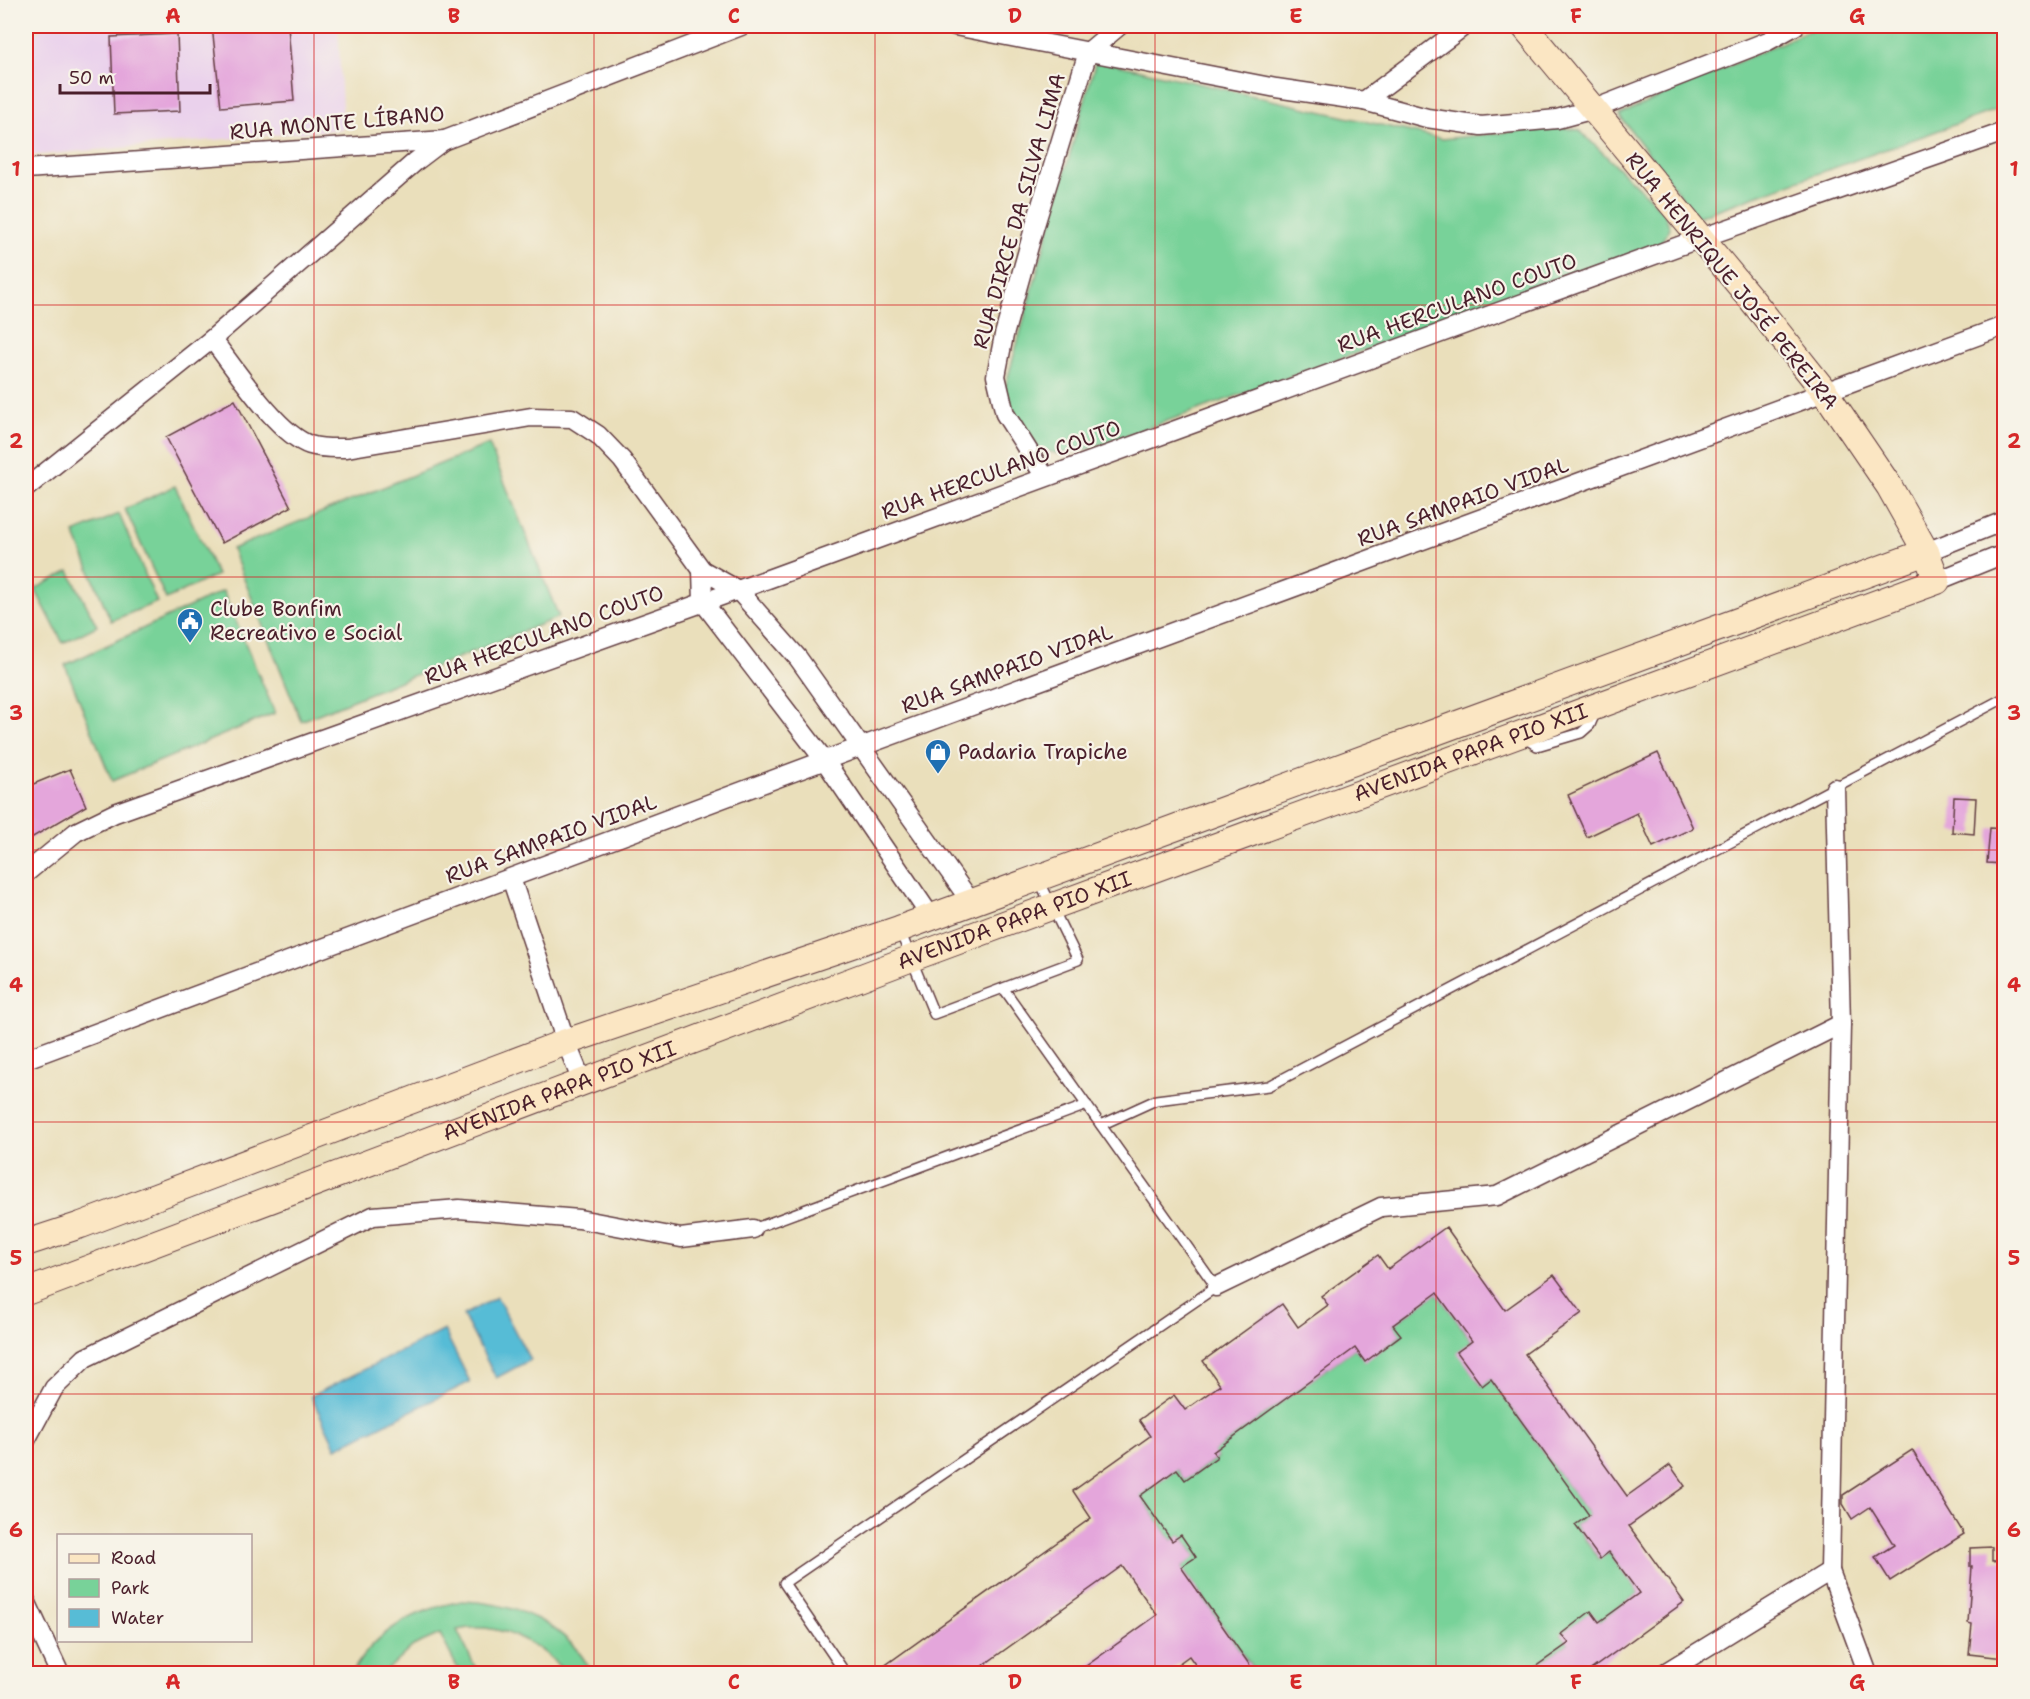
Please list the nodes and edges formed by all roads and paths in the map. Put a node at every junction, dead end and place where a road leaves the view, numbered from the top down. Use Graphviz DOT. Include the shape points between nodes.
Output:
graph roads {
  1 [pos="741,26"];
  2 [pos="955,26"];
  3 [pos="1119,26"];
  4 [pos="1464,26"];
  5 [pos="1524,26"];
  6 [pos="1795,26"];
  7 [pos="1088,52"];
  8 [pos="1364,101"];
  9 [pos="1594,109"];
  10 [pos="2004,132"];
  11 [pos="445,140"];
  12 [pos="26,169"];
  13 [pos="1701,238"];
  14 [pos="2004,326"];
  15 [pos="212,339"];
  16 [pos="1825,392"];
  17 [pos="1045,477"];
  18 [pos="26,488"];
  19 [pos="2004,521"];
  20 [pos="1926,552"];
  21 [pos="2004,554"];
  22 [pos="702,570"];
  23 [pos="1937,581"];
  24 [pos="738,590"];
  25 [pos="703,602"];
  26 [pos="1651,652"];
  27 [pos="1662,682"];
  28 [pos="2004,698"];
  29 [pos="863,746"];
  30 [pos="825,762"];
  31 [pos="1335,768"];
  32 [pos="1835,788"];
  33 [pos="1346,799"];
  34 [pos="26,873"];
  35 [pos="511,878"];
  36 [pos="1038,878"];
  37 [pos="971,902"];
  38 [pos="1054,908"];
  39 [pos="930,917"];
  40 [pos="899,929"];
  41 [pos="912,958"];
  42 [pos="1004,989"];
  43 [pos="1841,1024"];
  44 [pos="566,1042"];
  45 [pos="26,1059"];
  46 [pos="583,1084"];
  47 [pos="1087,1105"];
  48 [pos="1101,1125"];
  49 [pos="753,1229"];
  50 [pos="26,1243"];
  51 [pos="1216,1287"];
  52 [pos="26,1292"];
  53 [pos="26,1440"];
  54 [pos="1830,1570"];
  55 [pos="26,1601"];
  56 [pos="60,1674"];
  57 [pos="846,1674"];
  58 [pos="1663,1674"];
  59 [pos="1868,1674"];
  1 -- 11 [label="street, RUA MONTE LÍBANO"];
  2 -- 7 [label="street"];
  3 -- 7 [label="street"];
  4 -- 8 [label="street"];
  5 -- 9 [label="street, RUA HENRIQUE JOSÉ PEREIRA"];
  6 -- 9 [label="street" via="1693,72"];
  7 -- 8 [label="street"];
  7 -- 17 [label="street, RUA DIRCE DA SILVA LIMA" via="1032,236 996,376 1005,414"];
  8 -- 9 [label="street" via="1427,118 1481,126 1557,119"];
  9 -- 13 [label="street, RUA HENRIQUE JOSÉ PEREIRA"];
  10 -- 13 [label="street, RUA HERCULANO COUTO"];
  11 -- 12 [label="street, RUA MONTE LÍBANO"];
  11 -- 15 [label="street"];
  13 -- 16 [label="street, RUA HENRIQUE JOSÉ PEREIRA"];
  13 -- 17 [label="street, RUA HERCULANO COUTO"];
  14 -- 16 [label="street, RUA SAMPAIO VIDAL"];
  15 -- 18 [label="street"];
  15 -- 22 [label="street" via="281,424 309,445 326,449 531,417 572,418 598,435 622,460"];
  16 -- 20 [label="street, RUA HENRIQUE JOSÉ PEREIRA" via="1889,486"];
  16 -- 29 [label="street, RUA SAMPAIO VIDAL"];
  17 -- 24 [label="street, RUA HERCULANO COUTO"];
  19 -- 20 [label="street, AVENIDA PAPA PIO XII"];
  20 -- 23 [label="street, RUA HENRIQUE JOSÉ PEREIRA"];
  20 -- 26 [label="street, AVENIDA PAPA PIO XII"];
  21 -- 23 [label="street, AVENIDA PAPA PIO XII"];
  22 -- 24 [label="street"];
  22 -- 25 [label="street"];
  23 -- 27 [label="street, AVENIDA PAPA PIO XII"];
  24 -- 25 [label="street, RUA HERCULANO COUTO"];
  24 -- 29 [label="street" via="798,658"];
  25 -- 30 [label="street"];
  25 -- 34 [label="street, RUA HERCULANO COUTO" via="115,813 76,832"];
  26 -- 27 [label="street"];
  26 -- 31 [label="street, AVENIDA PAPA PIO XII"];
  27 -- 33 [label="street, AVENIDA PAPA PIO XII"];
  28 -- 32 [label="lane"];
  29 -- 30 [label="street, RUA SAMPAIO VIDAL"];
  29 -- 37 [label="street"];
  30 -- 35 [label="street, RUA SAMPAIO VIDAL"];
  30 -- 39 [label="street"];
  31 -- 33 [label="street"];
  31 -- 36 [label="street, AVENIDA PAPA PIO XII"];
  32 -- 43 [label="street"];
  32 -- 48 [label="lane" via="1269,1086 1156,1100"];
  33 -- 38 [label="street, AVENIDA PAPA PIO XII"];
  35 -- 44 [label="street"];
  35 -- 45 [label="street, RUA SAMPAIO VIDAL"];
  36 -- 37 [label="street, AVENIDA PAPA PIO XII"];
  36 -- 38 [label="lane"];
  37 -- 39 [label="street, AVENIDA PAPA PIO XII"];
  38 -- 41 [label="street, AVENIDA PAPA PIO XII"];
  38 -- 42 [label="lane" via="1078,960"];
  39 -- 40 [label="street, AVENIDA PAPA PIO XII"];
  40 -- 41 [label="lane"];
  40 -- 44 [label="street, AVENIDA PAPA PIO XII"];
  41 -- 42 [label="lane" via="934,1014"];
  41 -- 46 [label="street, AVENIDA PAPA PIO XII"];
  42 -- 47 [label="lane"];
  43 -- 51 [label="street" via="1497,1196 1381,1207"];
  43 -- 54 [label="street"];
  44 -- 46 [label="street"];
  44 -- 50 [label="street, AVENIDA PAPA PIO XII"];
  46 -- 52 [label="street, AVENIDA PAPA PIO XII"];
  47 -- 48 [label="lane"];
  47 -- 49 [label="lane"];
  48 -- 51 [label="lane"];
  49 -- 53 [label="street" via="681,1238 579,1219 459,1209 373,1216 86,1358 54,1388"];
  51 -- 57 [label="lane" via="784,1583"];
  54 -- 58 [label="street"];
  54 -- 59 [label="street"];
  55 -- 56 [label="street"];
}
